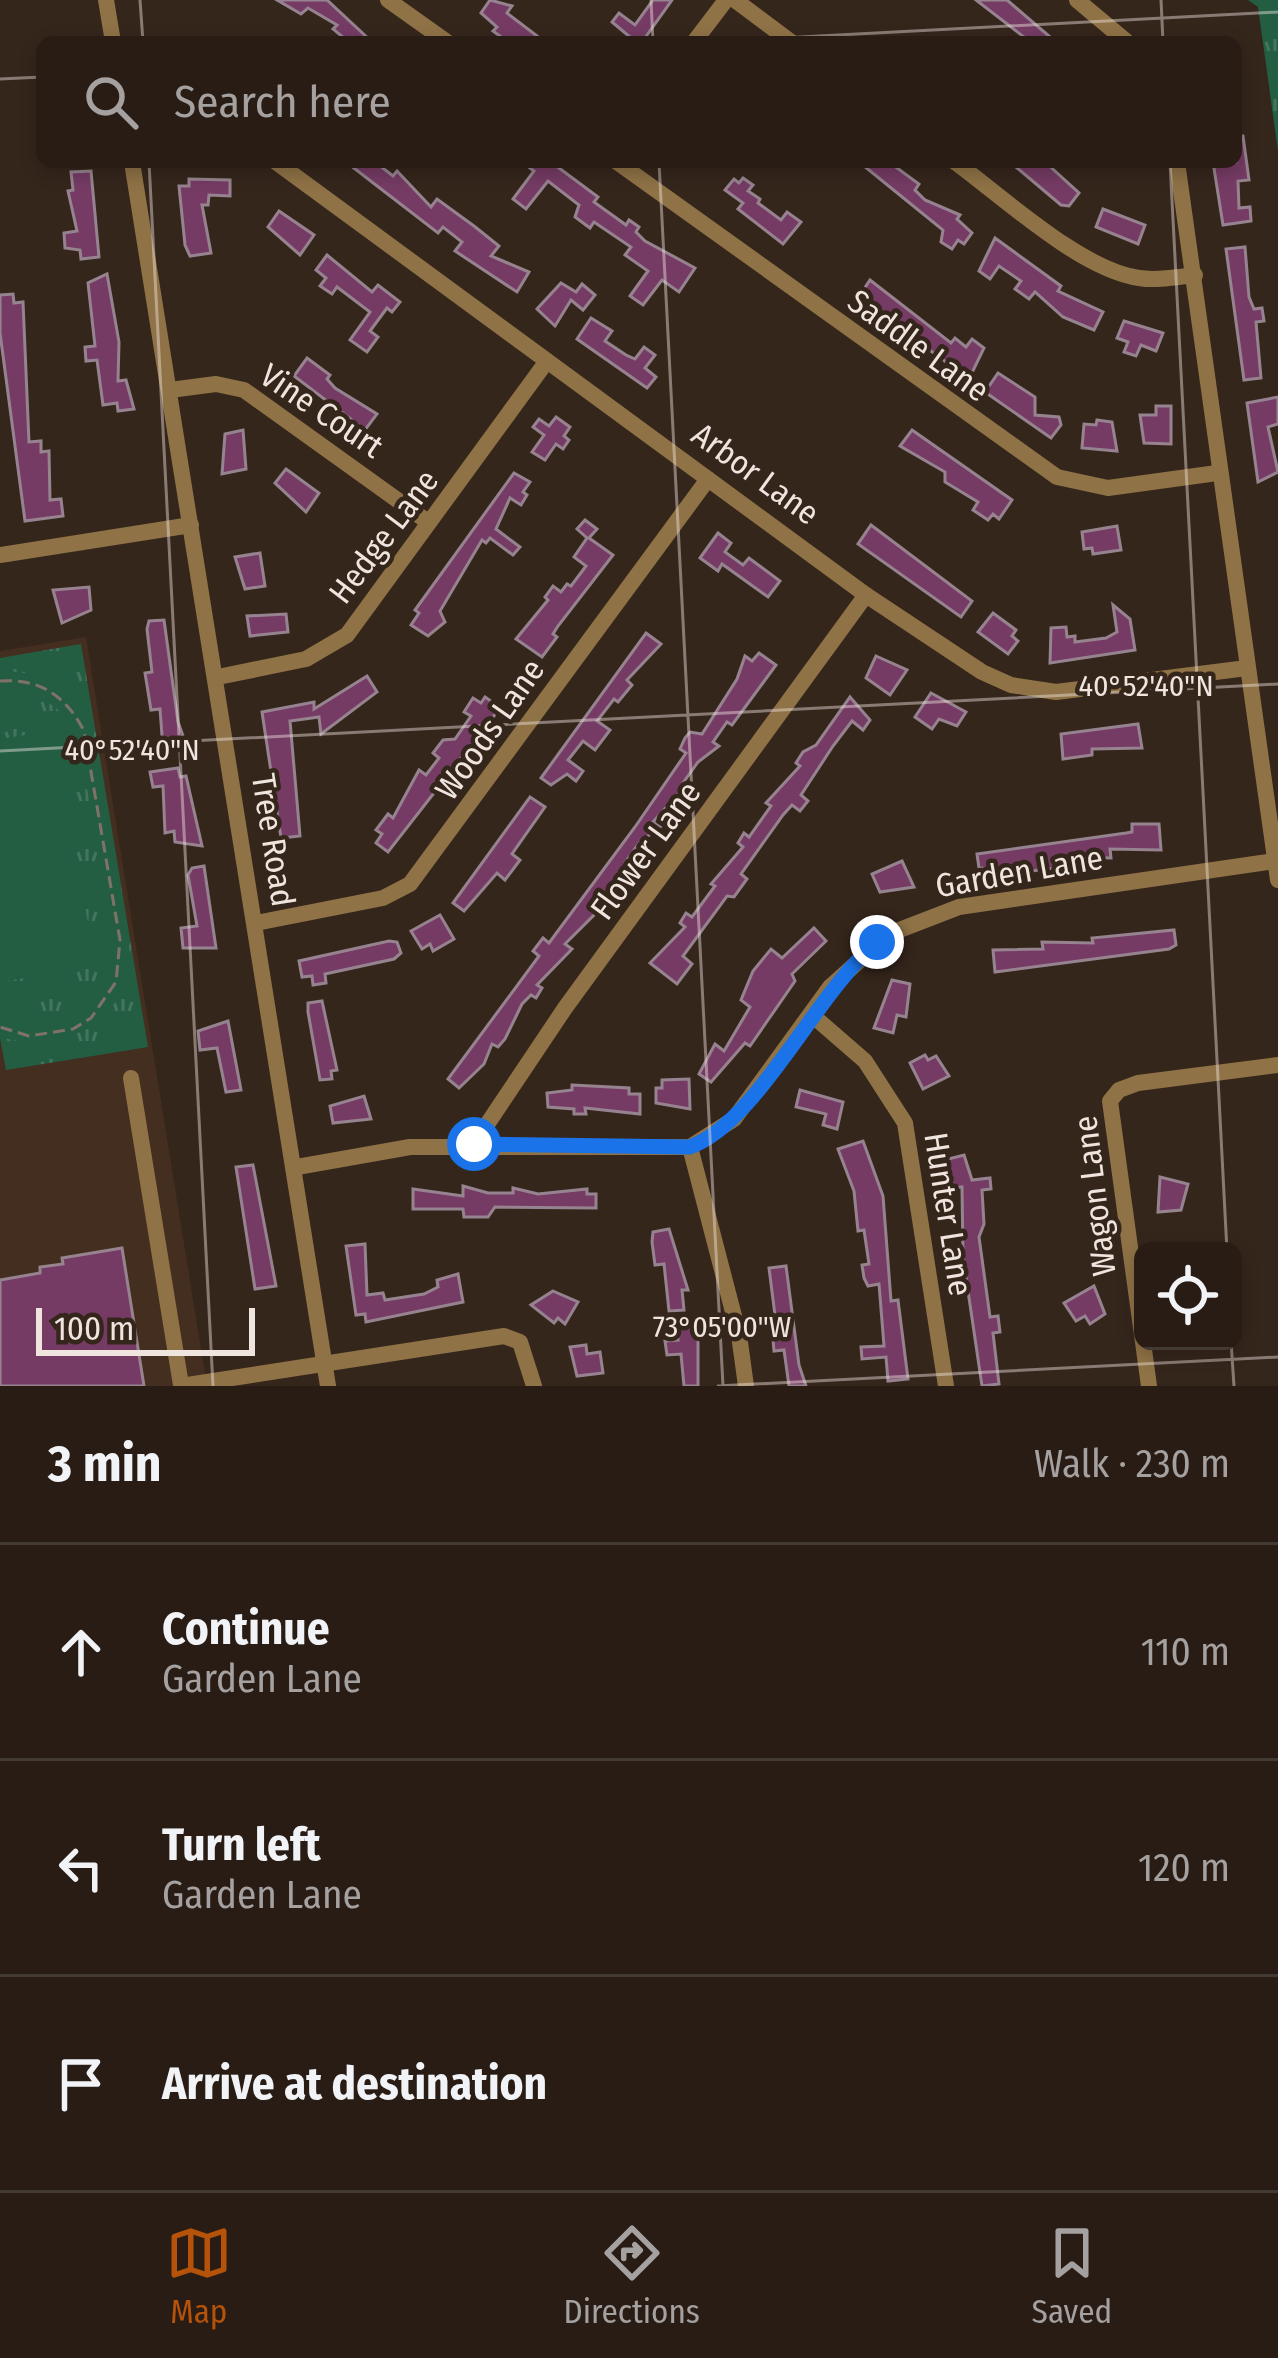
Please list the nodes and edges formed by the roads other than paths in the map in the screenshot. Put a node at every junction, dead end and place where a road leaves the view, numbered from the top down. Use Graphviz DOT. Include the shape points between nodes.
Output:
graph roads {
  1 [pos="106,0"];
  2 [pos="388,0"];
  3 [pos="730,0"];
  4 [pos="1077,0"];
  5 [pos="111,36"];
  6 [pos="439,36"];
  7 [pos="699,36"];
  8 [pos="782,36"];
  9 [pos="1120,36"];
  10 [pos="133,168"];
  11 [pos="284,168"];
  12 [pos="625,168"];
  13 [pos="963,168"];
  14 [pos="1178,168"];
  15 [pos="1196,275"];
  16 [pos="547,361"];
  17 [pos="170,390"];
  18 [pos="1217,473"];
  19 [pos="709,479"];
  20 [pos="428,522"];
  21 [pos="191,525"];
  22 [pos="0,555"];
  23 [pos="866,595"];
  24 [pos="1247,668"];
  25 [pos="218,676"];
  26 [pos="1277,871"];
  27 [pos="256,923"];
  28 [pos="812,1015"];
  29 [pos="1278,1066"];
  30 [pos="131,1078"];
  31 [pos="474,1144"];
  32 [pos="690,1147"];
  33 [pos="297,1167"];
  34 [pos="325,1364"];
  35 [pos="181,1385"];
  36 [pos="328,1386"];
  37 [pos="534,1386"];
  38 [pos="746,1386"];
  39 [pos="946,1386"];
  40 [pos="1149,1386"];
  1 -- 5 [label="street"];
  2 -- 6 [label="street"];
  3 -- 7 [label="street"];
  3 -- 8 [label="street"];
  4 -- 9 [label="street"];
  10 -- 17 [label="street, Tree Road"];
  11 -- 16 [label="street, Arbor Lane"];
  12 -- 18 [label="street, Saddle Lane" via="1058,477 1108,488"];
  13 -- 15 [label="street" via="1117,272"];
  14 -- 15 [label="street"];
  15 -- 18 [label="street"];
  16 -- 19 [label="street, Arbor Lane"];
  16 -- 20 [label="street, Hedge Lane"];
  17 -- 20 [label="street, Vine Court" via="244,390"];
  17 -- 21 [label="street, Tree Road"];
  18 -- 24 [label="street"];
  19 -- 23 [label="street, Arbor Lane"];
  19 -- 27 [label="street, Woods Lane" via="410,884 383,898"];
  20 -- 25 [label="street, Hedge Lane" via="336,643 285,666"];
  21 -- 22 [label="street"];
  21 -- 25 [label="street, Tree Road"];
  23 -- 24 [label="street, Arbor Lane" via="982,672 1031,689"];
  23 -- 31 [label="street, Flower Lane"];
  24 -- 26 [label="street"];
  25 -- 27 [label="street, Tree Road"];
  26 -- 28 [label="street, Garden Lane" via="922,918 849,966"];
  27 -- 33 [label="street, Tree Road"];
  28 -- 32 [label="street, Garden Lane" via="734,1119"];
  28 -- 39 [label="street, Hunter Lane" via="886,1087 911,1141"];
  29 -- 40 [label="street, Wagon Lane" via="1138,1083 1110,1101"];
  30 -- 35 [label="street"];
  31 -- 32 [label="street"];
  31 -- 33 [label="street"];
  32 -- 38 [label="street"];
  33 -- 34 [label="street, Tree Road"];
  34 -- 35 [label="street"];
  34 -- 36 [label="street, Tree Road"];
  34 -- 37 [label="street" via="504,1336 520,1342"];
}
